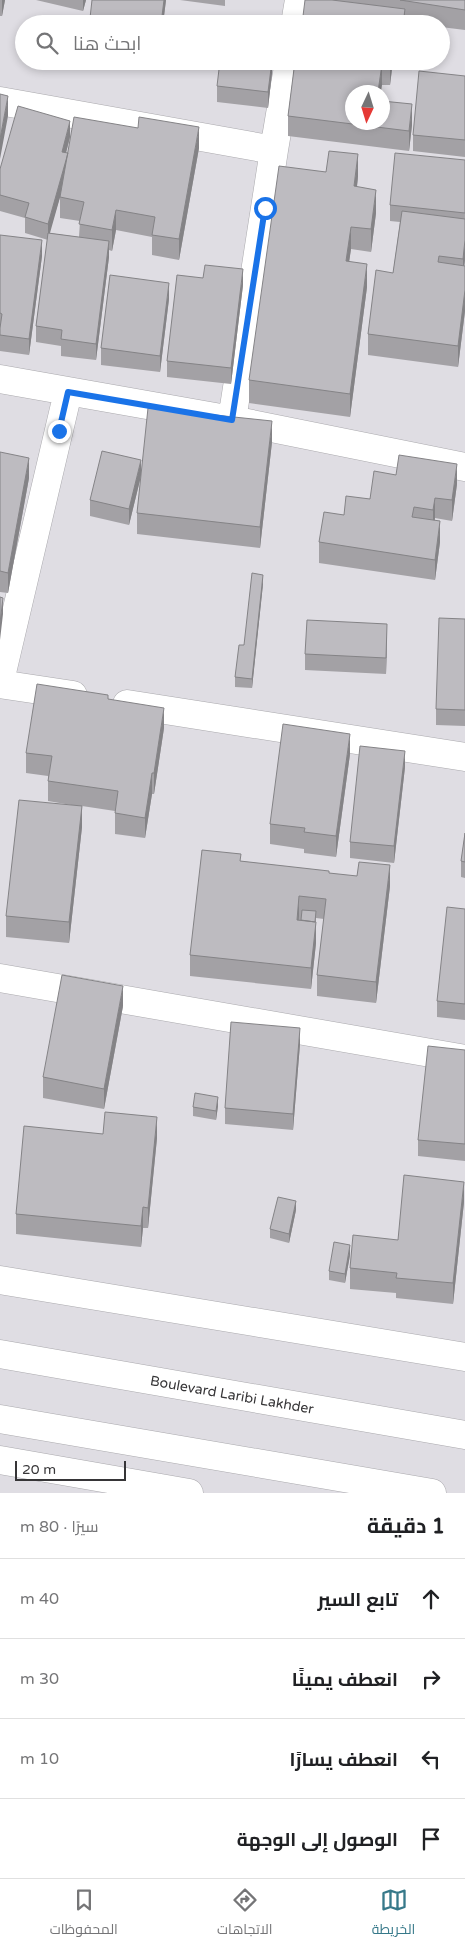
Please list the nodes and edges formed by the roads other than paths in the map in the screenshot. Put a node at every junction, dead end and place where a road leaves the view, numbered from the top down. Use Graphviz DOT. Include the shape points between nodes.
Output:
graph roads {
  1 [pos="299,0"];
  2 [pos="296,15"];
  3 [pos="287,70"];
  4 [pos="0,100"];
  5 [pos="274,150"];
  6 [pos="0,380"];
  7 [pos="68,392"];
  8 [pos="232,420"];
  9 [pos="465,467"];
  10 [pos="0,683"];
  11 [pos="465,757"];
  12 [pos="0,978"];
  13 [pos="465,1059"];
  14 [pos="0,1280"];
  15 [pos="0,1354"];
  16 [pos="465,1357"];
  17 [pos="0,1418"];
  18 [pos="465,1435"];
  19 [pos="0,1460"];
  20 [pos="190,1493"];
  21 [pos="432,1493"];
  1 -- 2 [label="street"];
  3 -- 5 [label="street"];
  4 -- 5 [label="street"];
  5 -- 8 [label="street"];
  6 -- 7 [label="street"];
  7 -- 8 [label="street"];
  7 -- 10 [label="street"];
  8 -- 9 [label="street"];
  10 -- 11 [label="street"];
  12 -- 13 [label="street"];
  14 -- 16 [label="street"];
  15 -- 18 [label="street, Boulevard Laribi Lakhder"];
  17 -- 21 [label="street"];
  19 -- 20 [label="street"];
}
